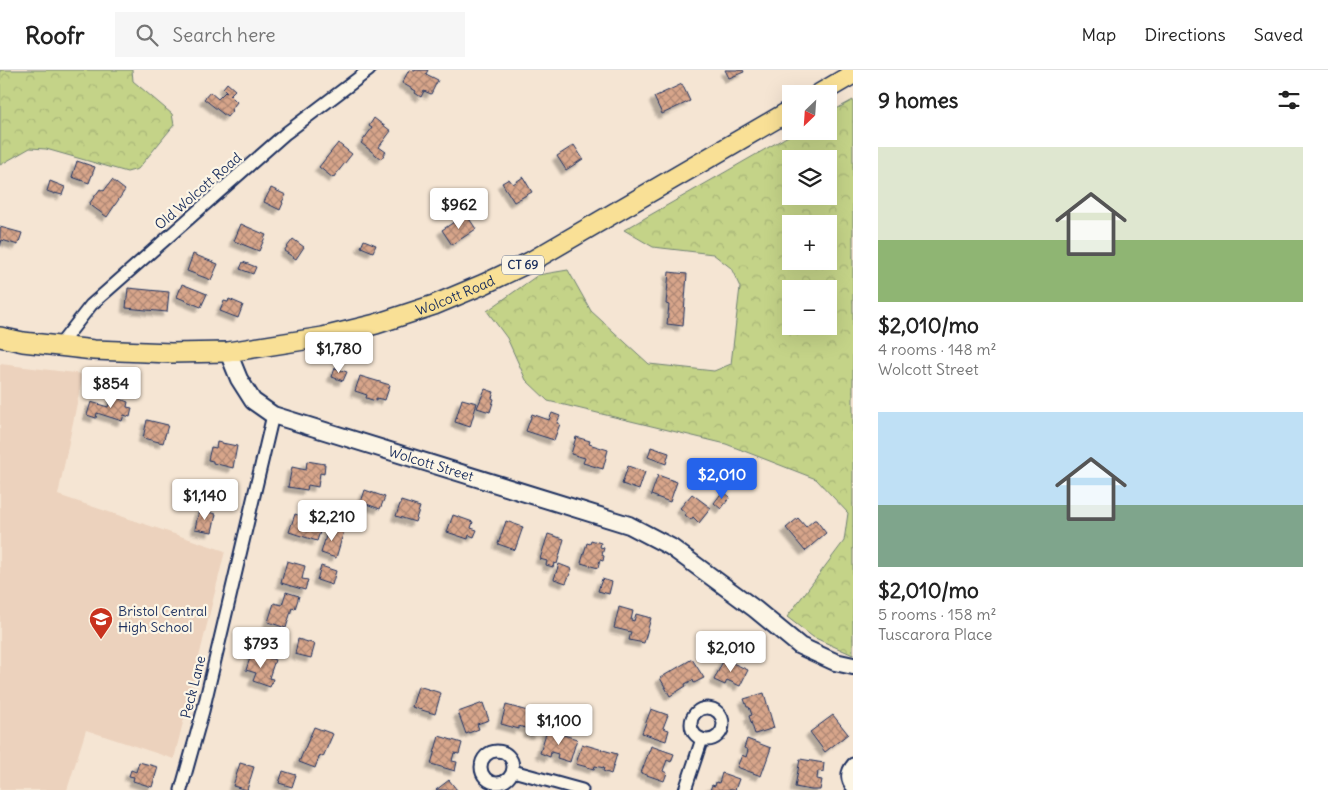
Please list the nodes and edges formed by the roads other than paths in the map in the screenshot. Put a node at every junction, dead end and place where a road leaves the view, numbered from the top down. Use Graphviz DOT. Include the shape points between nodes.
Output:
graph roads {
  1 [pos="369,70"];
  2 [pos="853,74"];
  3 [pos="835,85"];
  4 [pos="782,115"];
  5 [pos="0,337"];
  6 [pos="59,346"];
  7 [pos="228,352"];
  8 [pos="273,415"];
  9 [pos="853,666"];
  10 [pos="702,739"];
  11 [pos="853,764"];
  12 [pos="513,771"];
  13 [pos="853,788"];
  14 [pos="181,790"];
  15 [pos="582,790"];
  16 [pos="685,790"];
  1 -- 6 [label="street, Old Wolcott Road" via="286,133 91,306"];
  2 -- 3 [label="main road"];
  4 -- 7 [label="main road, Wolcott Road / CT 69" via="530,262 484,284 376,324 324,337"];
  5 -- 6 [label="main road, CT 69"];
  6 -- 7 [label="main road, CT 69" via="118,352"];
  7 -- 8 [label="main road, Wolcott Street" via="253,401"];
  8 -- 9 [label="main road, Wolcott Street" via="629,525 671,547 755,608 800,646 835,662"];
  8 -- 14 [label="street, Peck Lane" via="203,712"];
  10 -- 16 [label="street"];
  11 -- 13 [label="street" via="848,774"];
  12 -- 15 [label="street"];
}
